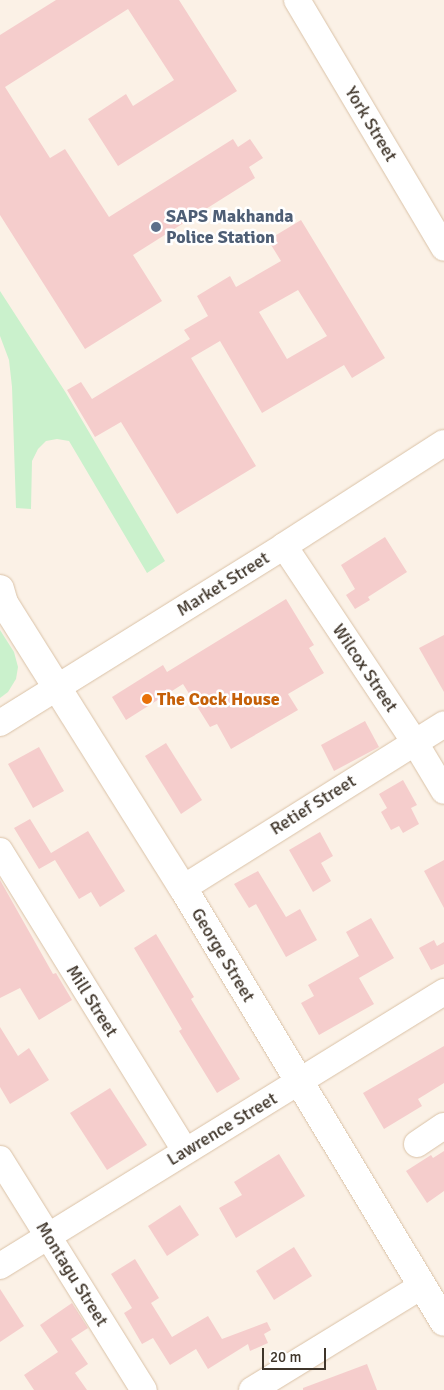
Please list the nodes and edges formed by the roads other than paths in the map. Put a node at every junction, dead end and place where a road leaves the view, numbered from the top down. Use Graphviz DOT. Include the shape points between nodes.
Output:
graph roads {
  1 [pos="297,0"];
  2 [pos="444,248"];
  3 [pos="444,443"];
  4 [pos="284,546"];
  5 [pos="0,589"];
  6 [pos="57,688"];
  7 [pos="0,723"];
  8 [pos="444,724"];
  9 [pos="414,741"];
  10 [pos="444,791"];
  11 [pos="0,851"];
  12 [pos="183,888"];
  13 [pos="444,992"];
  14 [pos="300,1082"];
  15 [pos="444,1126"];
  16 [pos="417,1144"];
  17 [pos="185,1151"];
  18 [pos="0,1158"];
  19 [pos="48,1235"];
  20 [pos="0,1266"];
  21 [pos="422,1286"];
  22 [pos="444,1322"];
  23 [pos="144,1390"];
  24 [pos="252,1390"];
  1 -- 2 [label="street, York Street"];
  3 -- 4 [label="street, Market Street"];
  4 -- 6 [label="street, Market Street"];
  4 -- 9 [label="street, Wilcox Street"];
  5 -- 6 [label="main road, George Street" via="4,603"];
  6 -- 7 [label="street, Market Street"];
  6 -- 12 [label="main road, George Street"];
  8 -- 9 [label="street, Retief Street"];
  9 -- 10 [label="street, Wilcox Street"];
  9 -- 12 [label="street, Retief Street"];
  11 -- 17 [label="street, Mill Street"];
  12 -- 14 [label="main road, George Street"];
  13 -- 14 [label="street, Lawrence Street"];
  14 -- 17 [label="street, Lawrence Street"];
  14 -- 21 [label="main road, George Street"];
  15 -- 16 [label="street"];
  17 -- 19 [label="street, Lawrence Street"];
  18 -- 19 [label="street, Montagu Street"];
  19 -- 20 [label="street, Lawrence Street"];
  19 -- 23 [label="street, Montagu Street"];
  21 -- 22 [label="main road, George Street"];
  21 -- 24 [label="street"];
}
